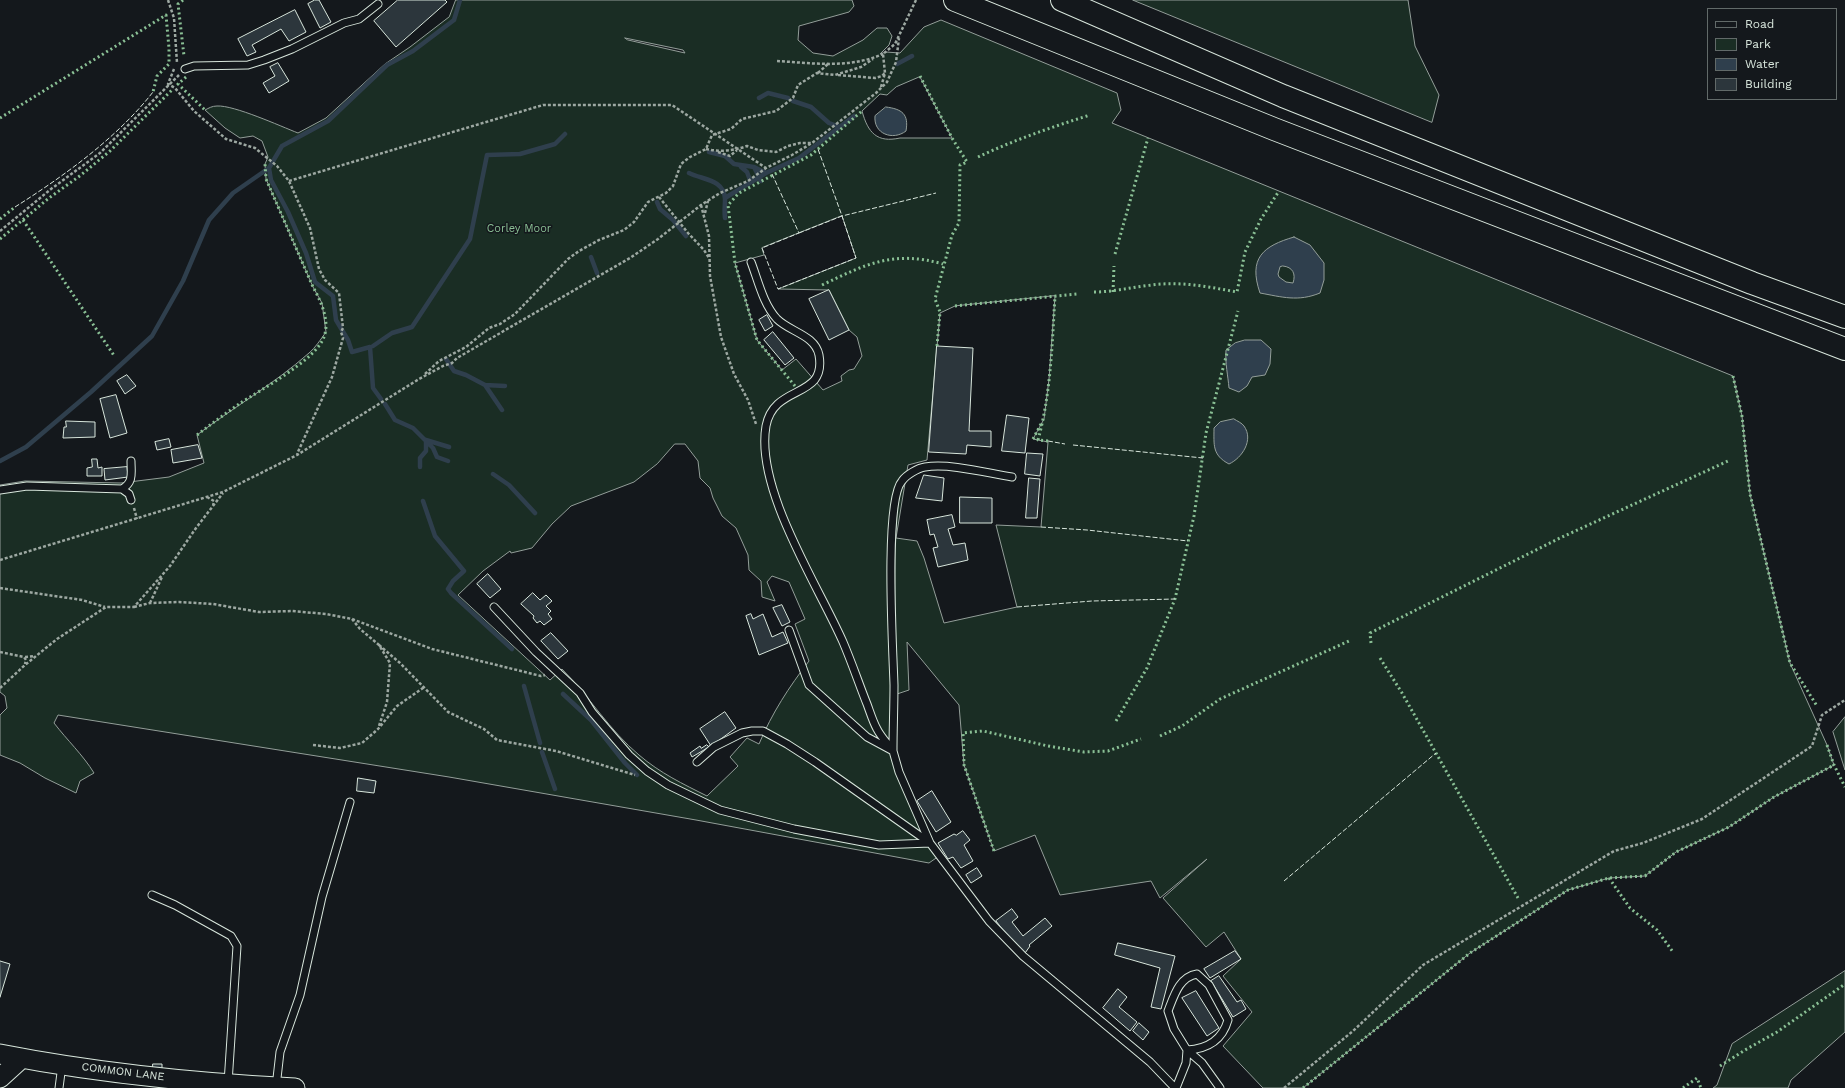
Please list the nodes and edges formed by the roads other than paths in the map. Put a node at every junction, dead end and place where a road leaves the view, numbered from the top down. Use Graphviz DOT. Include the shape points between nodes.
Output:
graph roads {
  1 [pos="955,0"];
  2 [pos="1062,0"];
  3 [pos="378,4"];
  4 [pos="185,69"];
  5 [pos="751,262"];
  6 [pos="1845,317"];
  7 [pos="1845,349"];
  8 [pos="131,461"];
  9 [pos="1012,477"];
  10 [pos="122,489"];
  11 [pos="0,490"];
  12 [pos="131,500"];
  13 [pos="494,607"];
  14 [pos="789,630"];
  15 [pos="893,751"];
  16 [pos="697,762"];
  17 [pos="350,802"];
  18 [pos="930,843"];
  19 [pos="152,895"];
  20 [pos="1187,1050"];
  21 [pos="0,1054"];
  22 [pos="22,1058"];
  23 [pos="62,1064"];
  24 [pos="0,1078"];
  25 [pos="228,1084"];
  26 [pos="276,1087"];
  27 [pos="59,1088"];
  28 [pos="295,1088"];
  29 [pos="1176,1088"];
  30 [pos="1220,1088"];
  1 -- 7 [label="highway" via="1288,135"];
  2 -- 6 [label="highway" via="1290,99 1745,280"];
  3 -- 4 [label="lane" via="359,18 259,62 248,65 194,66"];
  5 -- 15 [label="lane" via="767,304 777,319 810,340 817,350 820,370 812,384 791,394 772,410 766,425 764,445 776,497 799,553 843,642 877,729"];
  8 -- 10 [label="lane" via="131,477 128,485"];
  9 -- 15 [label="lane" via="924,467 901,481 896,492 892,517 891,569"];
  10 -- 11 [label="lane" via="27,486"];
  10 -- 12 [label="lane"];
  13 -- 18 [label="lane" via="536,652 580,693 592,712 629,754 647,771 668,785 720,810 794,829 879,845"];
  14 -- 15 [label="lane" via="809,686 867,737"];
  15 -- 18 [label="lane" via="899,772"];
  16 -- 18 [label="lane" via="714,747 742,733 763,731 828,771"];
  17 -- 26 [label="lane" via="320,904 300,995 280,1052"];
  18 -- 29 [label="lane" via="989,921 1023,956 1150,1062"];
  19 -- 25 [label="lane" via="231,936 237,946"];
  20 -- 20 [label="lane" via="1174,1029 1168,1011 1177,989 1188,975 1196,974 1208,985 1228,1020 1226,1028 1217,1040 1202,1049"];
  20 -- 29 [label="lane" via="1186,1063"];
  20 -- 30 [label="lane" via="1202,1063"];
  21 -- 22 [label="street, COMMON LANE"];
  22 -- 23 [label="street, COMMON LANE"];
  22 -- 24 [label="street"];
  23 -- 25 [label="street, COMMON LANE"];
  23 -- 27 [label="lane"];
  25 -- 26 [label="street, COMMON LANE"];
  26 -- 28 [label="street, COMMON LANE"];
}
